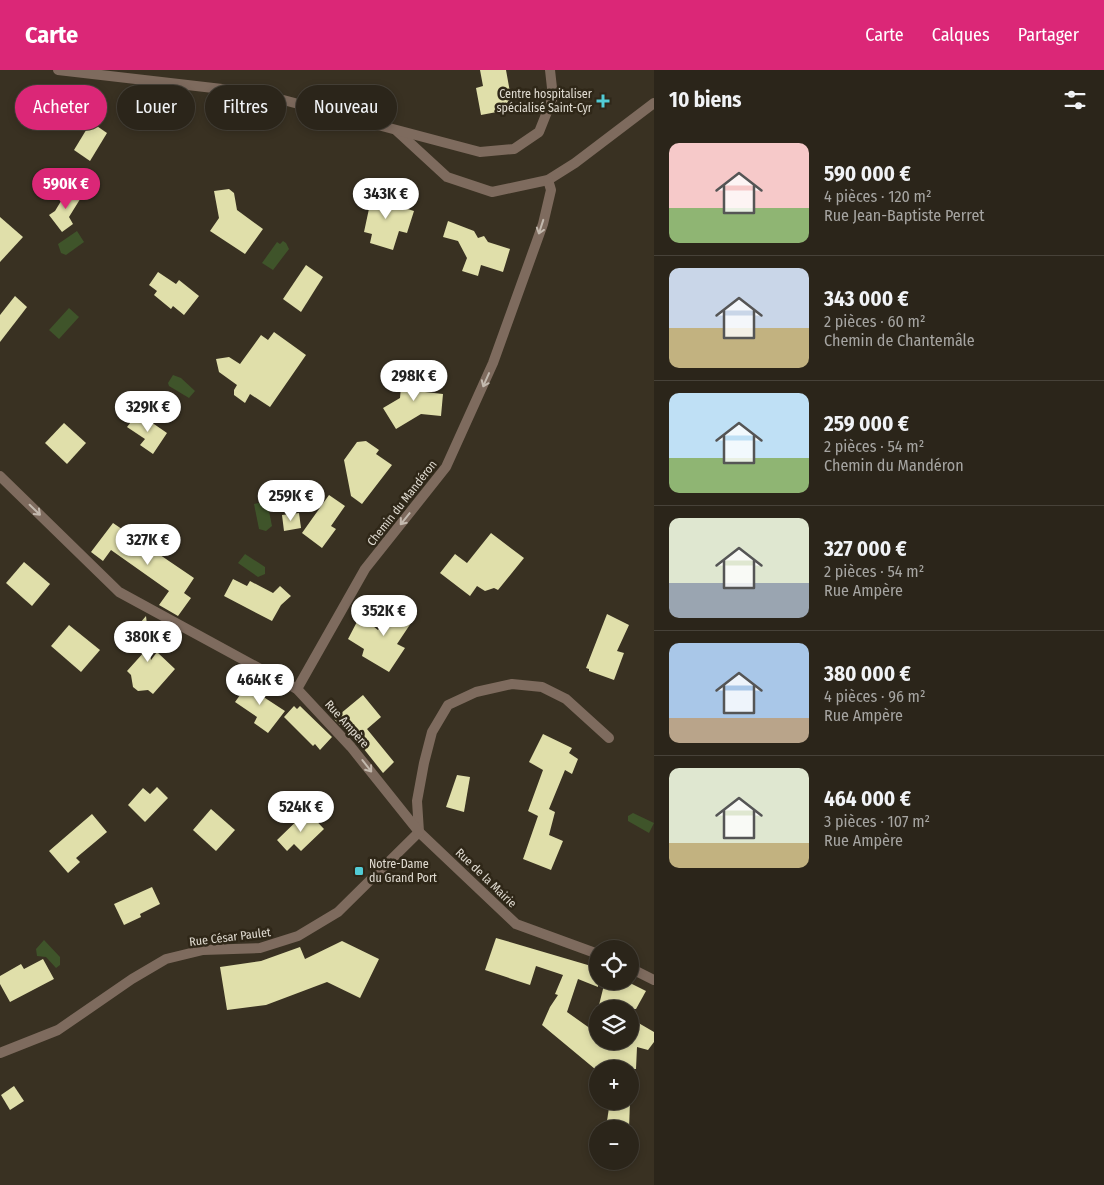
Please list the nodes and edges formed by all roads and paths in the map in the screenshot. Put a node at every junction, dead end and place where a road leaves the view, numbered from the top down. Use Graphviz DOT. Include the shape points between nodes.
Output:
graph roads {
  1 [pos="58,70"];
  2 [pos="550,70"];
  3 [pos="654,103"];
  4 [pos="397,131"];
  5 [pos="548,180"];
  6 [pos="0,476"];
  7 [pos="297,688"];
  8 [pos="609,738"];
  9 [pos="419,832"];
  10 [pos="589,951"];
  11 [pos="639,972"];
  12 [pos="654,980"];
  13 [pos="0,1053"];
  1 -- 4 [label="street" via="272,97"];
  2 -- 4 [label="street" via="553,97 539,132 514,149 480,152"];
  3 -- 5 [label="street"];
  4 -- 5 [label="street" via="447,177 492,192"];
  5 -- 7 [label="street, Chemin du Mandéron, one-way" via="551,190 540,234 493,363 446,467 365,569"];
  6 -- 7 [label="street, Rue Ampère, one-way" via="119,592"];
  7 -- 9 [label="street, Rue Ampère, one-way" via="352,747"];
  8 -- 9 [label="street" via="566,699 542,687 512,684 476,692 448,705 432,732 428,747 417,800"];
  9 -- 10 [label="street, Rue de la Mairie" via="516,924"];
  9 -- 13 [label="street, Rue César Paulet" via="338,912 298,936 260,948 204,950 166,959 58,1030"];
  11 -- 12 [label="street"];
}
